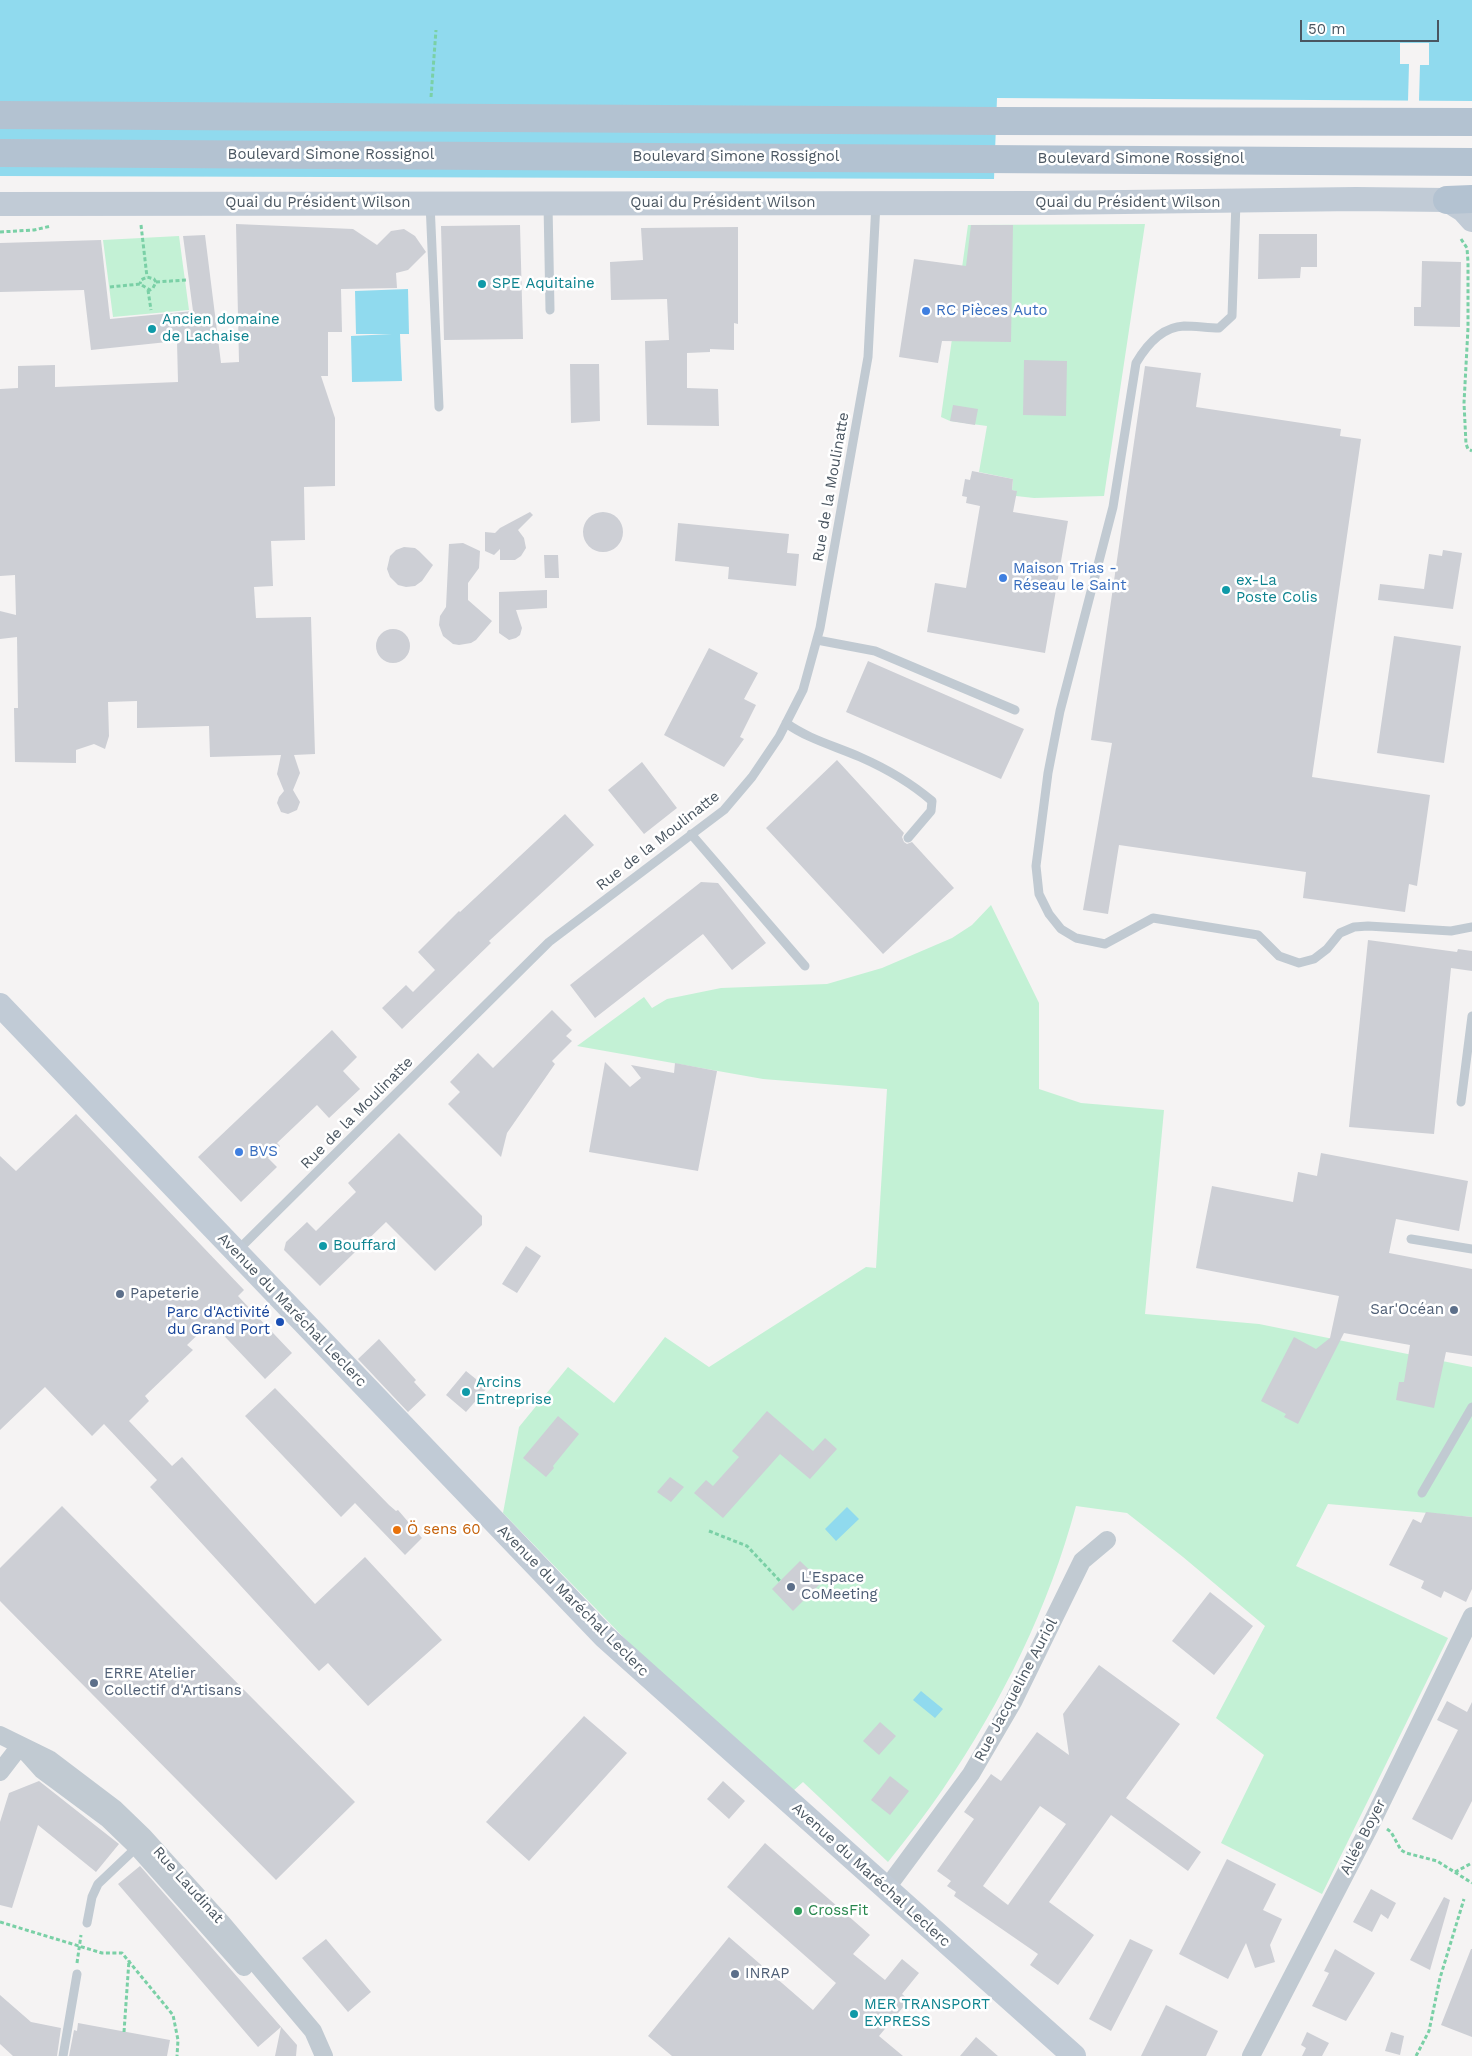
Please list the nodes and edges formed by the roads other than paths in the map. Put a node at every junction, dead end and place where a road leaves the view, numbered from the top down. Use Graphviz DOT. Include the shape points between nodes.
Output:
graph roads {
  1 [pos="0,115"];
  2 [pos="1472,122"];
  3 [pos="0,153"];
  4 [pos="1472,162"];
  5 [pos="1459,200"];
  6 [pos="1236,202"];
  7 [pos="430,203"];
  8 [pos="548,203"];
  9 [pos="876,203"];
  10 [pos="0,204"];
  11 [pos="1464,226"];
  12 [pos="550,310"];
  13 [pos="439,407"];
  14 [pos="817,640"];
  15 [pos="1015,710"];
  16 [pos="786,723"];
  17 [pos="692,834"];
  18 [pos="908,838"];
  19 [pos="1472,927"];
  20 [pos="805,966"];
  21 [pos="0,1005"];
  22 [pos="1472,1016"];
  23 [pos="1461,1102"];
  24 [pos="1412,1239"];
  25 [pos="1472,1250"];
  26 [pos="236,1252"];
  27 [pos="1472,1407"];
  28 [pos="1422,1493"];
  29 [pos="1106,1540"];
  30 [pos="1472,1616"];
  31 [pos="0,1726"];
  32 [pos="0,1735"];
  33 [pos="20,1746"];
  34 [pos="0,1772"];
  35 [pos="137,1847"];
  36 [pos="886,1889"];
  37 [pos="87,1923"];
  38 [pos="77,1974"];
  39 [pos="63,2056"];
  40 [pos="312,2056"];
  41 [pos="324,2056"];
  42 [pos="1074,2056"];
  43 [pos="1251,2056"];
  1 -- 2 [label="main road"];
  3 -- 4 [label="main road, Boulevard Simone Rossignol"];
  5 -- 6 [label="street, Quai du Président Wilson"];
  5 -- 11 [label="street"];
  6 -- 9 [label="street, Quai du Président Wilson"];
  6 -- 19 [label="lane" via="1232,316 1220,328 1182,326 1163,332 1147,344 1136,363 1114,508 1060,712 1048,773 1036,866 1039,894 1061,930 1076,938 1105,944 1153,918 1258,935 1278,956 1299,963 1314,959 1340,933 1354,927 1451,931"];
  7 -- 8 [label="street, Quai du Président Wilson"];
  7 -- 10 [label="street, Quai du Président Wilson"];
  7 -- 13 [label="lane"];
  8 -- 9 [label="street, Quai du Président Wilson"];
  8 -- 12 [label="lane"];
  9 -- 14 [label="lane, Rue de la Moulinatte" via="868,357"];
  14 -- 15 [label="lane" via="875,651"];
  14 -- 16 [label="lane, Rue de la Moulinatte" via="802,690"];
  16 -- 17 [label="lane, Rue de la Moulinatte" via="748,782 724,810"];
  16 -- 18 [label="lane" via="799,732 861,757 916,787 932,801 931,811"];
  17 -- 20 [label="lane"];
  17 -- 26 [label="lane, Rue de la Moulinatte" via="549,942"];
  21 -- 26 [label="street, Avenue du Maréchal Leclerc"];
  22 -- 23 [label="lane"];
  24 -- 25 [label="lane"];
  26 -- 36 [label="street, Avenue du Maréchal Leclerc" via="604,1636"];
  27 -- 28 [label="lane"];
  29 -- 36 [label="street, Rue Jacqueline Auriol" via="1082,1561 1013,1702 971,1774"];
  30 -- 43 [label="street, Allée Boyer"];
  31 -- 33 [label="street, Rue Laudinat"];
  32 -- 33 [label="street, Rue Laudinat"];
  33 -- 34 [label="street"];
  33 -- 35 [label="street, Rue Laudinat" via="42,1770 108,1819"];
  33 -- 41 [label="street, Rue Laudinat" via="49,1759 115,1809 144,1836 313,2031"];
  35 -- 37 [label="lane" via="98,1884"];
  35 -- 40 [label="street, Rue Laudinat" via="304,2037"];
  36 -- 42 [label="street, Avenue du Maréchal Leclerc"];
  38 -- 39 [label="lane"];
}
